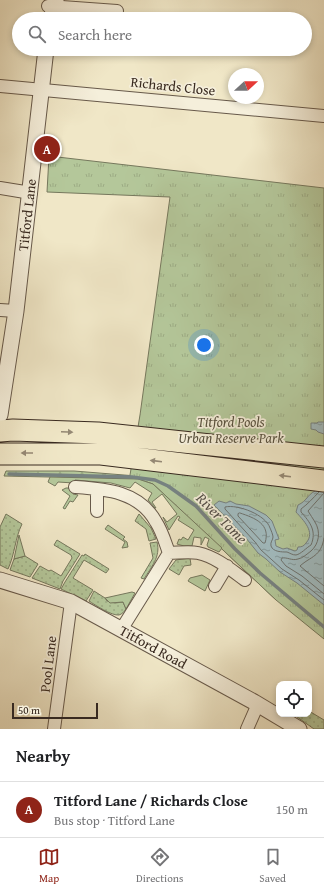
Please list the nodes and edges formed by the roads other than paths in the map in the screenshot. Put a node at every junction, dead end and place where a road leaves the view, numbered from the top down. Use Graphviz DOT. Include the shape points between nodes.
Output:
graph roads {
  1 [pos="51,9"];
  2 [pos="117,11"];
  3 [pos="45,56"];
  4 [pos="0,86"];
  5 [pos="43,89"];
  6 [pos="324,116"];
  7 [pos="0,188"];
  8 [pos="31,193"];
  9 [pos="0,310"];
  10 [pos="16,311"];
  11 [pos="3,380"];
  12 [pos="0,415"];
  13 [pos="0,431"];
  14 [pos="0,454"];
  15 [pos="324,457"];
  16 [pos="324,481"];
  17 [pos="75,487"];
  18 [pos="97,489"];
  19 [pos="97,511"];
  20 [pos="169,553"];
  21 [pos="227,566"];
  22 [pos="0,580"];
  23 [pos="245,580"];
  24 [pos="215,586"];
  25 [pos="71,602"];
  26 [pos="121,630"];
  27 [pos="258,704"];
  28 [pos="54,729"];
  29 [pos="247,729"];
  30 [pos="299,729"];
  1 -- 2 [label="street"];
  3 -- 5 [label="street, Titford Lane"];
  4 -- 5 [label="street, Richards Close"];
  5 -- 6 [label="street, Richards Close"];
  5 -- 8 [label="street, Titford Lane"];
  7 -- 8 [label="street"];
  8 -- 10 [label="street, Titford Lane"];
  9 -- 10 [label="street"];
  10 -- 11 [label="street, Titford Lane"];
  11 -- 12 [label="street, Titford Lane"];
  13 -- 15 [label="highway, one-way" via="98,433"];
  16 -- 14 [label="highway, one-way" via="101,454"];
  17 -- 18 [label="street"];
  18 -- 19 [label="street"];
  18 -- 20 [label="street" via="124,494 145,509 157,522"];
  20 -- 21 [label="street" via="197,552"];
  20 -- 26 [label="street"];
  21 -- 23 [label="street"];
  21 -- 24 [label="street"];
  22 -- 25 [label="street, Titford Road"];
  25 -- 26 [label="street, Titford Road"];
  25 -- 28 [label="street, Pool Lane"];
  26 -- 27 [label="street, Titford Road"];
  27 -- 29 [label="street"];
  27 -- 30 [label="street, Titford Road"];
}
